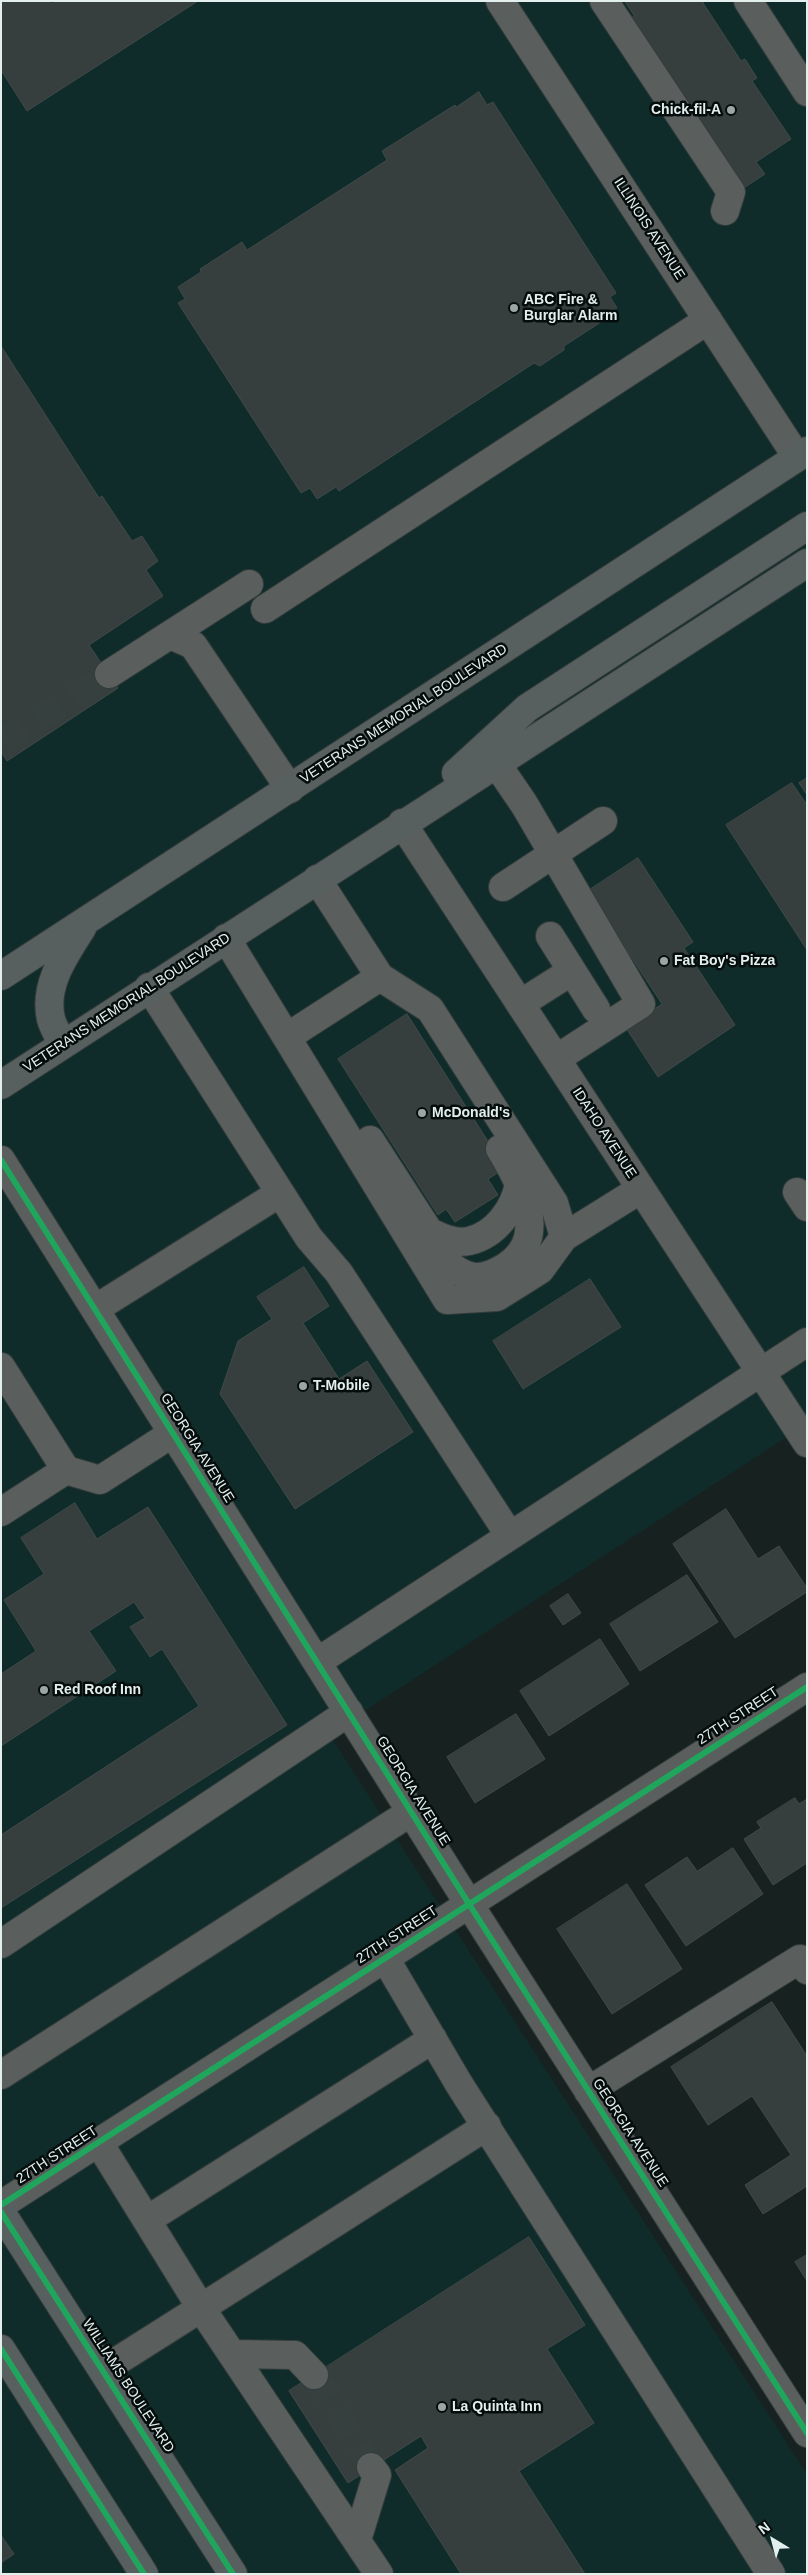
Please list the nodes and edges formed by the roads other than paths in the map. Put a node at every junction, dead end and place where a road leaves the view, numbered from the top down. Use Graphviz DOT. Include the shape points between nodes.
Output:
graph roads {
  1 [pos="500,1"];
  2 [pos="604,1"];
  3 [pos="748,1"];
  4 [pos="807,92"];
  5 [pos="725,211"];
  6 [pos="708,320"];
  7 [pos="802,454"];
  8 [pos="807,526"];
  9 [pos="807,563"];
  10 [pos="249,584"];
  11 [pos="265,609"];
  12 [pos="170,635"];
  13 [pos="109,674"];
  14 [pos="496,763"];
  15 [pos="290,789"];
  16 [pos="603,821"];
  17 [pos="402,823"];
  18 [pos="553,853"];
  19 [pos="317,879"];
  20 [pos="502,887"];
  21 [pos="85,922"];
  22 [pos="550,936"];
  23 [pos="226,938"];
  24 [pos="572,971"];
  25 [pos="1,976"];
  26 [pos="380,977"];
  27 [pos="149,987"];
  28 [pos="520,1004"];
  29 [pos="430,1009"];
  30 [pos="596,1009"];
  31 [pos="287,1037"];
  32 [pos="62,1044"];
  33 [pos="556,1059"];
  34 [pos="314,1082"];
  35 [pos="1,1085"];
  36 [pos="1,1160"];
  37 [pos="519,1183"];
  38 [pos="641,1189"];
  39 [pos="280,1193"];
  40 [pos="432,1233"];
  41 [pos="564,1237"];
  42 [pos="95,1309"];
  43 [pos="807,1342"];
  44 [pos="1,1367"];
  45 [pos="761,1374"];
  46 [pos="173,1433"];
  47 [pos="807,1443"];
  48 [pos="66,1470"];
  49 [pos="1,1512"];
  50 [pos="510,1536"];
  51 [pos="317,1662"];
  52 [pos="807,1687"];
  53 [pos="348,1712"];
  54 [pos="412,1812"];
  55 [pos="469,1904"];
  56 [pos="1,1944"];
  57 [pos="385,1958"];
  58 [pos="807,1970"];
  59 [pos="433,2039"];
  60 [pos="1,2076"];
  61 [pos="588,2091"];
  62 [pos="487,2126"];
  63 [pos="99,2143"];
  64 [pos="1,2205"];
  65 [pos="1,2212"];
  66 [pos="147,2220"];
  67 [pos="201,2308"];
  68 [pos="1,2349"];
  69 [pos="232,2354"];
  70 [pos="103,2370"];
  71 [pos="314,2375"];
  72 [pos="807,2433"];
  73 [pos="372,2468"];
  74 [pos="357,2540"];
  75 [pos="144,2574"];
  76 [pos="233,2574"];
  77 [pos="379,2574"];
  78 [pos="771,2574"];
  1 -- 6 [label="street, ILLINOIS AVENUE"];
  2 -- 5 [label="street" via="731,192"];
  3 -- 4 [label="street"];
  6 -- 7 [label="street, ILLINOIS AVENUE"];
  6 -- 11 [label="street"];
  7 -- 15 [label="main road, VETERANS MEMORIAL BOULEVARD"];
  8 -- 17 [label="main road" via="527,708"];
  9 -- 14 [label="main road, VETERANS MEMORIAL BOULEVARD"];
  10 -- 12 [label="street"];
  12 -- 13 [label="street"];
  12 -- 15 [label="street" via="194,646"];
  14 -- 17 [label="main road, VETERANS MEMORIAL BOULEVARD"];
  14 -- 18 [label="street"];
  15 -- 21 [label="main road, VETERANS MEMORIAL BOULEVARD"];
  16 -- 18 [label="street"];
  17 -- 19 [label="main road, VETERANS MEMORIAL BOULEVARD"];
  17 -- 28 [label="street, IDAHO AVENUE"];
  18 -- 20 [label="street"];
  18 -- 33 [label="street" via="641,1004"];
  19 -- 23 [label="main road, VETERANS MEMORIAL BOULEVARD"];
  19 -- 26 [label="street"];
  21 -- 25 [label="main road, VETERANS MEMORIAL BOULEVARD"];
  21 -- 32 [label="main road" via="56,971 50,995 51,1018"];
  22 -- 24 [label="street"];
  23 -- 27 [label="main road, VETERANS MEMORIAL BOULEVARD"];
  23 -- 31 [label="street"];
  24 -- 28 [label="street"];
  24 -- 30 [label="street"];
  26 -- 29 [label="street"];
  26 -- 31 [label="street"];
  27 -- 32 [label="main road, VETERANS MEMORIAL BOULEVARD"];
  27 -- 39 [label="street"];
  28 -- 33 [label="street, IDAHO AVENUE"];
  29 -- 37 [label="street" via="429,1035"];
  29 -- 41 [label="street" via="554,1203"];
  31 -- 34 [label="street"];
  32 -- 35 [label="main road, VETERANS MEMORIAL BOULEVARD"];
  33 -- 38 [label="street, IDAHO AVENUE"];
  34 -- 40 [label="street" via="337,1091"];
  34 -- 41 [label="street" via="447,1300 497,1297 540,1270"];
  36 -- 42 [label="street, GEORGIA AVENUE"];
  37 -- 40 [label="street" via="509,1214 488,1232 469,1241 448,1241"];
  37 -- 40 [label="street" via="529,1220 529,1240 521,1256 506,1268 484,1278 463,1275 452,1267"];
  38 -- 41 [label="street"];
  38 -- 45 [label="street, IDAHO AVENUE"];
  39 -- 42 [label="street"];
  39 -- 50 [label="street" via="309,1238 339,1273"];
  42 -- 46 [label="street, GEORGIA AVENUE"];
  43 -- 45 [label="street"];
  44 -- 48 [label="street"];
  45 -- 47 [label="street, IDAHO AVENUE"];
  45 -- 50 [label="street"];
  46 -- 48 [label="street" via="100,1480"];
  46 -- 51 [label="street, GEORGIA AVENUE"];
  48 -- 49 [label="street"];
  50 -- 51 [label="street"];
  51 -- 53 [label="street, GEORGIA AVENUE"];
  52 -- 55 [label="street, 27TH STREET"];
  53 -- 54 [label="street, GEORGIA AVENUE"];
  53 -- 56 [label="street"];
  54 -- 55 [label="street, GEORGIA AVENUE"];
  54 -- 60 [label="street"];
  55 -- 57 [label="street, 27TH STREET"];
  55 -- 61 [label="street, GEORGIA AVENUE"];
  57 -- 59 [label="street"];
  57 -- 63 [label="street, 27TH STREET"];
  58 -- 61 [label="street" via="800,1959"];
  59 -- 62 [label="street"];
  59 -- 66 [label="street"];
  61 -- 72 [label="street, GEORGIA AVENUE"];
  62 -- 67 [label="street"];
  62 -- 78 [label="street"];
  63 -- 64 [label="street, 27TH STREET"];
  63 -- 66 [label="street"];
  65 -- 70 [label="main road, WILLIAMS BOULEVARD"];
  66 -- 67 [label="street"];
  67 -- 69 [label="street"];
  67 -- 70 [label="street"];
  68 -- 75 [label="main road"];
  69 -- 71 [label="street" via="295,2355"];
  69 -- 74 [label="street"];
  70 -- 76 [label="main road, WILLIAMS BOULEVARD"];
  73 -- 74 [label="street" via="377,2475"];
  74 -- 77 [label="street"];
}
